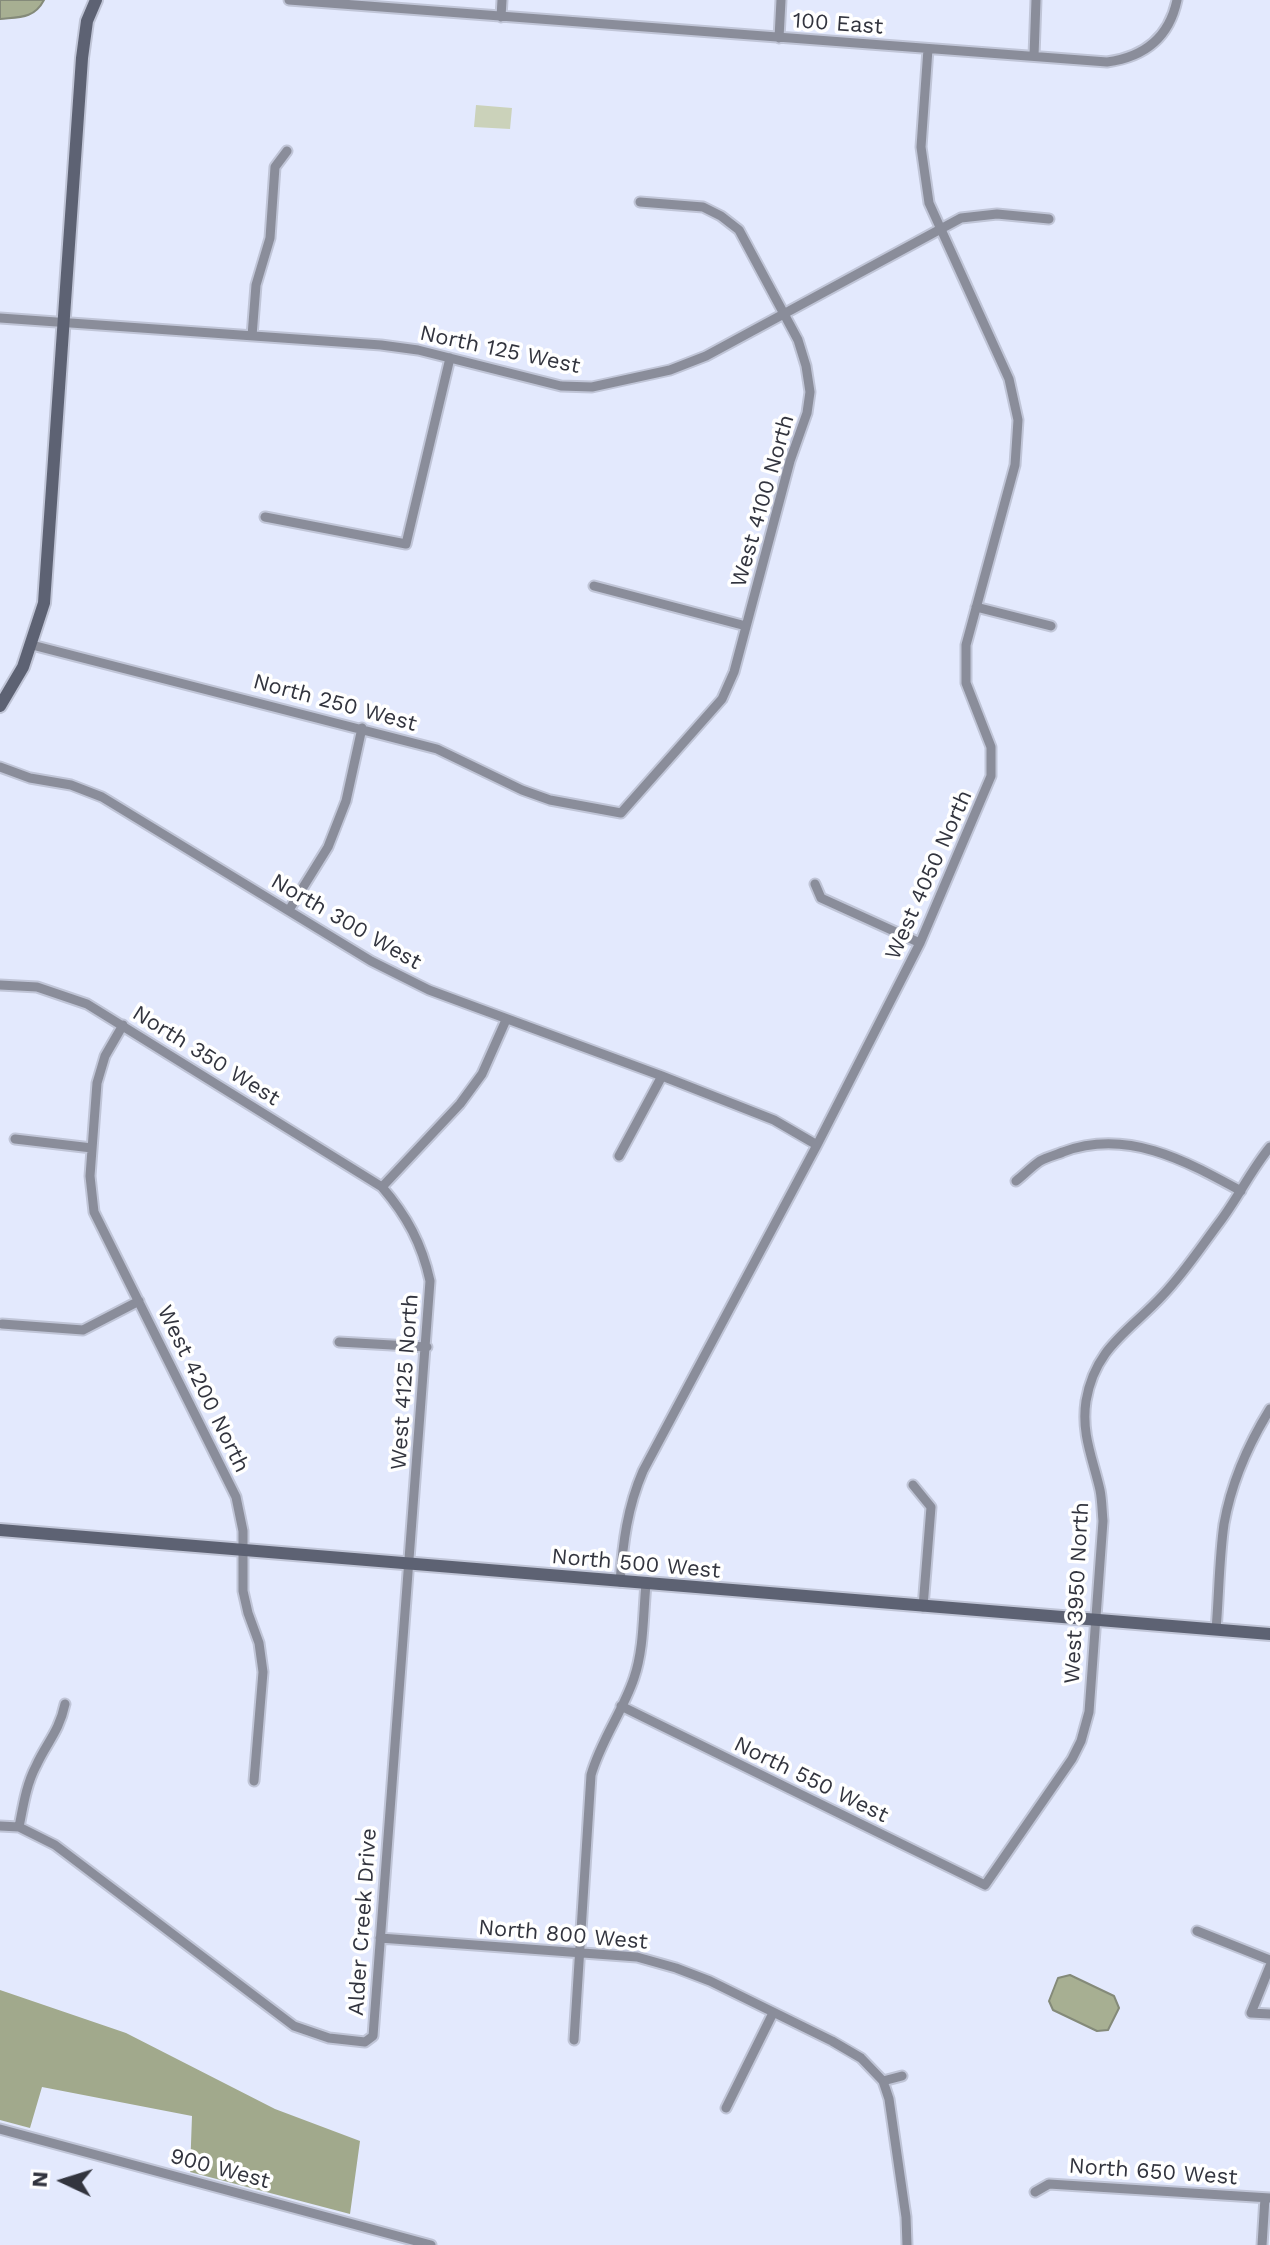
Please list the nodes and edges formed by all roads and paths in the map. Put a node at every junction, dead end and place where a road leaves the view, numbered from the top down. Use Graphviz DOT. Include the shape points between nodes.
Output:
graph roads {
  1 [pos="96,0"];
  2 [pos="289,0"];
  3 [pos="502,0"];
  4 [pos="781,0"];
  5 [pos="1036,0"];
  6 [pos="1177,0"];
  7 [pos="501,17"];
  8 [pos="779,38"];
  9 [pos="928,49"];
  10 [pos="1034,56"];
  11 [pos="287,151"];
  12 [pos="640,202"];
  13 [pos="1049,219"];
  14 [pos="942,229"];
  15 [pos="784,314"];
  16 [pos="0,318"];
  17 [pos="64,322"];
  18 [pos="252,336"];
  19 [pos="450,358"];
  20 [pos="265,517"];
  21 [pos="594,586"];
  22 [pos="976,607"];
  23 [pos="746,626"];
  24 [pos="1051,626"];
  25 [pos="32,645"];
  26 [pos="0,706"];
  27 [pos="362,728"];
  28 [pos="0,767"];
  29 [pos="621,813"];
  30 [pos="815,884"];
  31 [pos="289,910"];
  32 [pos="920,943"];
  33 [pos="0,985"];
  34 [pos="506,1020"];
  35 [pos="123,1025"];
  36 [pos="662,1076"];
  37 [pos="15,1139"];
  38 [pos="817,1145"];
  39 [pos="1270,1147"];
  40 [pos="92,1148"];
  41 [pos="619,1156"];
  42 [pos="1016,1181"];
  43 [pos="382,1187"];
  44 [pos="1241,1191"];
  45 [pos="139,1301"];
  46 [pos="2,1324"];
  47 [pos="339,1342"];
  48 [pos="427,1347"];
  49 [pos="1270,1409"];
  50 [pos="913,1485"];
  51 [pos="0,1530"];
  52 [pos="244,1549"];
  53 [pos="409,1563"];
  54 [pos="620,1582"];
  55 [pos="646,1584"];
  56 [pos="923,1607"];
  57 [pos="1097,1620"];
  58 [pos="1216,1630"];
  59 [pos="1270,1634"];
  60 [pos="65,1704"];
  61 [pos="621,1706"];
  62 [pos="254,1781"];
  63 [pos="0,1826"];
  64 [pos="19,1827"];
  65 [pos="985,1885"];
  66 [pos="1197,1931"];
  67 [pos="380,1938"];
  68 [pos="580,1953"];
  69 [pos="1270,1963"];
  70 [pos="773,2013"];
  71 [pos="1270,2014"];
  72 [pos="574,2040"];
  73 [pos="902,2076"];
  74 [pos="883,2081"];
  75 [pos="726,2108"];
  76 [pos="0,2129"];
  77 [pos="1035,2192"];
  78 [pos="1267,2198"];
  79 [pos="431,2245"];
  80 [pos="907,2245"];
  81 [pos="1262,2245"];
  1 -- 17 [label="street" via="82,58"];
  2 -- 7 [label="street, 100 East"];
  3 -- 7 [label="street"];
  4 -- 8 [label="street"];
  5 -- 10 [label="street"];
  6 -- 10 [label="street, 100 East" via="1167,29 1155,44 1126,60"];
  7 -- 8 [label="street, 100 East"];
  8 -- 9 [label="street, 100 East"];
  9 -- 10 [label="street, 100 East"];
  9 -- 14 [label="street, West 4050 North" via="923,177"];
  11 -- 18 [label="street" via="275,167 270,238 256,285"];
  12 -- 15 [label="street, West 4100 North" via="703,207 739,230"];
  13 -- 14 [label="street, North 125 West" via="979,214"];
  14 -- 15 [label="street, North 125 West"];
  14 -- 22 [label="street, West 4050 North" via="1009,379 1018,420 1015,465"];
  15 -- 19 [label="street, North 125 West" via="670,370 592,387 561,386"];
  15 -- 23 [label="street, West 4100 North" via="798,340 810,392"];
  16 -- 17 [label="street, North 125 West"];
  17 -- 18 [label="street, North 125 West"];
  17 -- 25 [label="street" via="48,567"];
  18 -- 19 [label="street, North 125 West" via="381,345"];
  19 -- 20 [label="street" via="406,544"];
  21 -- 23 [label="street"];
  22 -- 24 [label="street"];
  22 -- 32 [label="street, West 4050 North" via="966,645 966,683 991,747 991,776"];
  23 -- 29 [label="street, West 4100 North" via="722,699"];
  25 -- 26 [label="street"];
  25 -- 27 [label="street, North 250 West"];
  27 -- 29 [label="street, North 250 West" via="437,749 550,800"];
  27 -- 31 [label="street" via="346,801 328,847"];
  28 -- 31 [label="street, North 300 West" via="102,797"];
  30 -- 32 [label="street" via="821,898"];
  31 -- 34 [label="street, North 300 West" via="371,961"];
  32 -- 38 [label="street, West 4050 North"];
  33 -- 35 [label="street, North 350 West" via="37,987 87,1004"];
  34 -- 36 [label="street, North 300 West"];
  34 -- 43 [label="street" via="482,1074 460,1104"];
  35 -- 40 [label="street, West 4200 North" via="97,1083"];
  35 -- 43 [label="street, North 350 West"];
  36 -- 38 [label="street, North 300 West" via="774,1120"];
  36 -- 41 [label="street"];
  37 -- 40 [label="street"];
  38 -- 54 [label="street, West 4050 North" via="643,1471 624,1532"];
  39 -- 44 [label="street, West 3950 North"];
  40 -- 45 [label="street, West 4200 North" via="94,1212"];
  42 -- 44 [label="street" via="1041,1160 1101,1143 1159,1151"];
  43 -- 48 [label="street, West 4125 North" via="402,1210 424,1253 430,1281"];
  44 -- 57 [label="street, West 3950 North" via="1163,1295 1108,1348 1094,1373 1084,1423 1103,1521"];
  45 -- 46 [label="street" via="83,1330"];
  45 -- 52 [label="street, West 4200 North" via="236,1497"];
  47 -- 48 [label="street"];
  48 -- 53 [label="street, West 4125 North"];
  49 -- 58 [label="street" via="1256,1431 1224,1523"];
  50 -- 56 [label="street" via="931,1507"];
  51 -- 52 [label="street, North 500 West"];
  52 -- 53 [label="street, North 500 West"];
  52 -- 62 [label="street, West 4200 North" via="243,1591 263,1672"];
  53 -- 54 [label="street, North 500 West"];
  53 -- 67 [label="street, Alder Creek Drive"];
  54 -- 55 [label="street, North 500 West"];
  55 -- 56 [label="street, North 500 West"];
  55 -- 61 [label="street" via="640,1653"];
  56 -- 57 [label="street, North 500 West"];
  57 -- 58 [label="street, North 500 West"];
  57 -- 65 [label="street, West 3950 North" via="1089,1712 1081,1741"];
  58 -- 59 [label="street, North 500 West"];
  60 -- 64 [label="street" via="61,1726 35,1767"];
  61 -- 65 [label="street, North 550 West"];
  61 -- 68 [label="street" via="591,1775"];
  63 -- 64 [label="street, Alder Creek Drive"];
  64 -- 67 [label="street, Alder Creek Drive" via="55,1845 276,2014 312,2033 365,2042 373,2036"];
  66 -- 69 [label="street"];
  67 -- 68 [label="street, North 800 West"];
  68 -- 70 [label="street, North 800 West" via="637,1957 676,1968"];
  68 -- 72 [label="street"];
  69 -- 71 [label="street" via="1251,2013"];
  70 -- 74 [label="street, North 800 West" via="861,2058"];
  70 -- 75 [label="street"];
  73 -- 74 [label="street"];
  74 -- 80 [label="street"];
  76 -- 79 [label="street, 900 West"];
  77 -- 78 [label="street, North 650 West" via="1049,2184"];
  78 -- 81 [label="street"];
}
